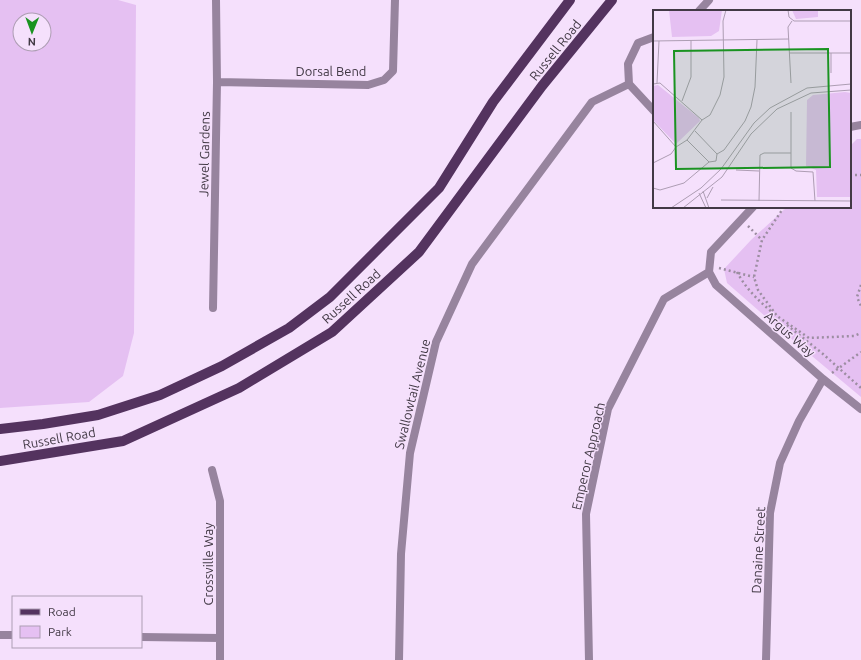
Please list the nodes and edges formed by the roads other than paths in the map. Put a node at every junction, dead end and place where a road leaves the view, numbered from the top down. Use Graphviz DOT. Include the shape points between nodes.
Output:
graph roads {
  1 [pos="216,0"];
  2 [pos="395,0"];
  3 [pos="570,0"];
  4 [pos="612,0"];
  5 [pos="709,0"];
  6 [pos="700,10"];
  7 [pos="653,37"];
  8 [pos="217,82"];
  9 [pos="629,84"];
  10 [pos="653,110"];
  11 [pos="861,126"];
  12 [pos="851,127"];
  13 [pos="749,209"];
  14 [pos="709,269"];
  15 [pos="213,308"];
  16 [pos="823,379"];
  17 [pos="861,409"];
  18 [pos="0,429"];
  19 [pos="0,461"];
  20 [pos="212,470"];
  21 [pos="0,635"];
  22 [pos="12,635"];
  23 [pos="142,637"];
  24 [pos="220,638"];
  25 [pos="220,660"];
  26 [pos="398,660"];
  27 [pos="589,660"];
  28 [pos="766,660"];
  1 -- 8 [label="street, Jewel Gardens"];
  2 -- 8 [label="street, Dorsal Bend" via="393,71 384,80 368,85"];
  3 -- 18 [label="main road, Russell Road" via="493,102 439,188 330,297 290,328 222,366 160,395 98,415"];
  4 -- 19 [label="main road, Russell Road" via="542,86 419,252 332,332 239,388 123,441"];
  5 -- 6 [label="street"];
  7 -- 9 [label="street" via="638,43 628,64"];
  8 -- 15 [label="street, Jewel Gardens"];
  9 -- 10 [label="street"];
  9 -- 26 [label="street, Swallowtail Avenue" via="592,102 472,264 436,342 410,453 401,554"];
  11 -- 12 [label="street"];
  13 -- 14 [label="street" via="711,252"];
  14 -- 16 [label="street, Argus Way" via="716,285"];
  14 -- 27 [label="street, Emperor Approach" via="664,298 608,409 586,514"];
  16 -- 17 [label="street, Argus Way"];
  16 -- 28 [label="street, Danaine Street" via="799,421 780,463 770,513"];
  20 -- 24 [label="street, Crossville Way" via="220,501"];
  21 -- 22 [label="street"];
  23 -- 24 [label="street"];
  24 -- 25 [label="street, Crossville Way"];
}
